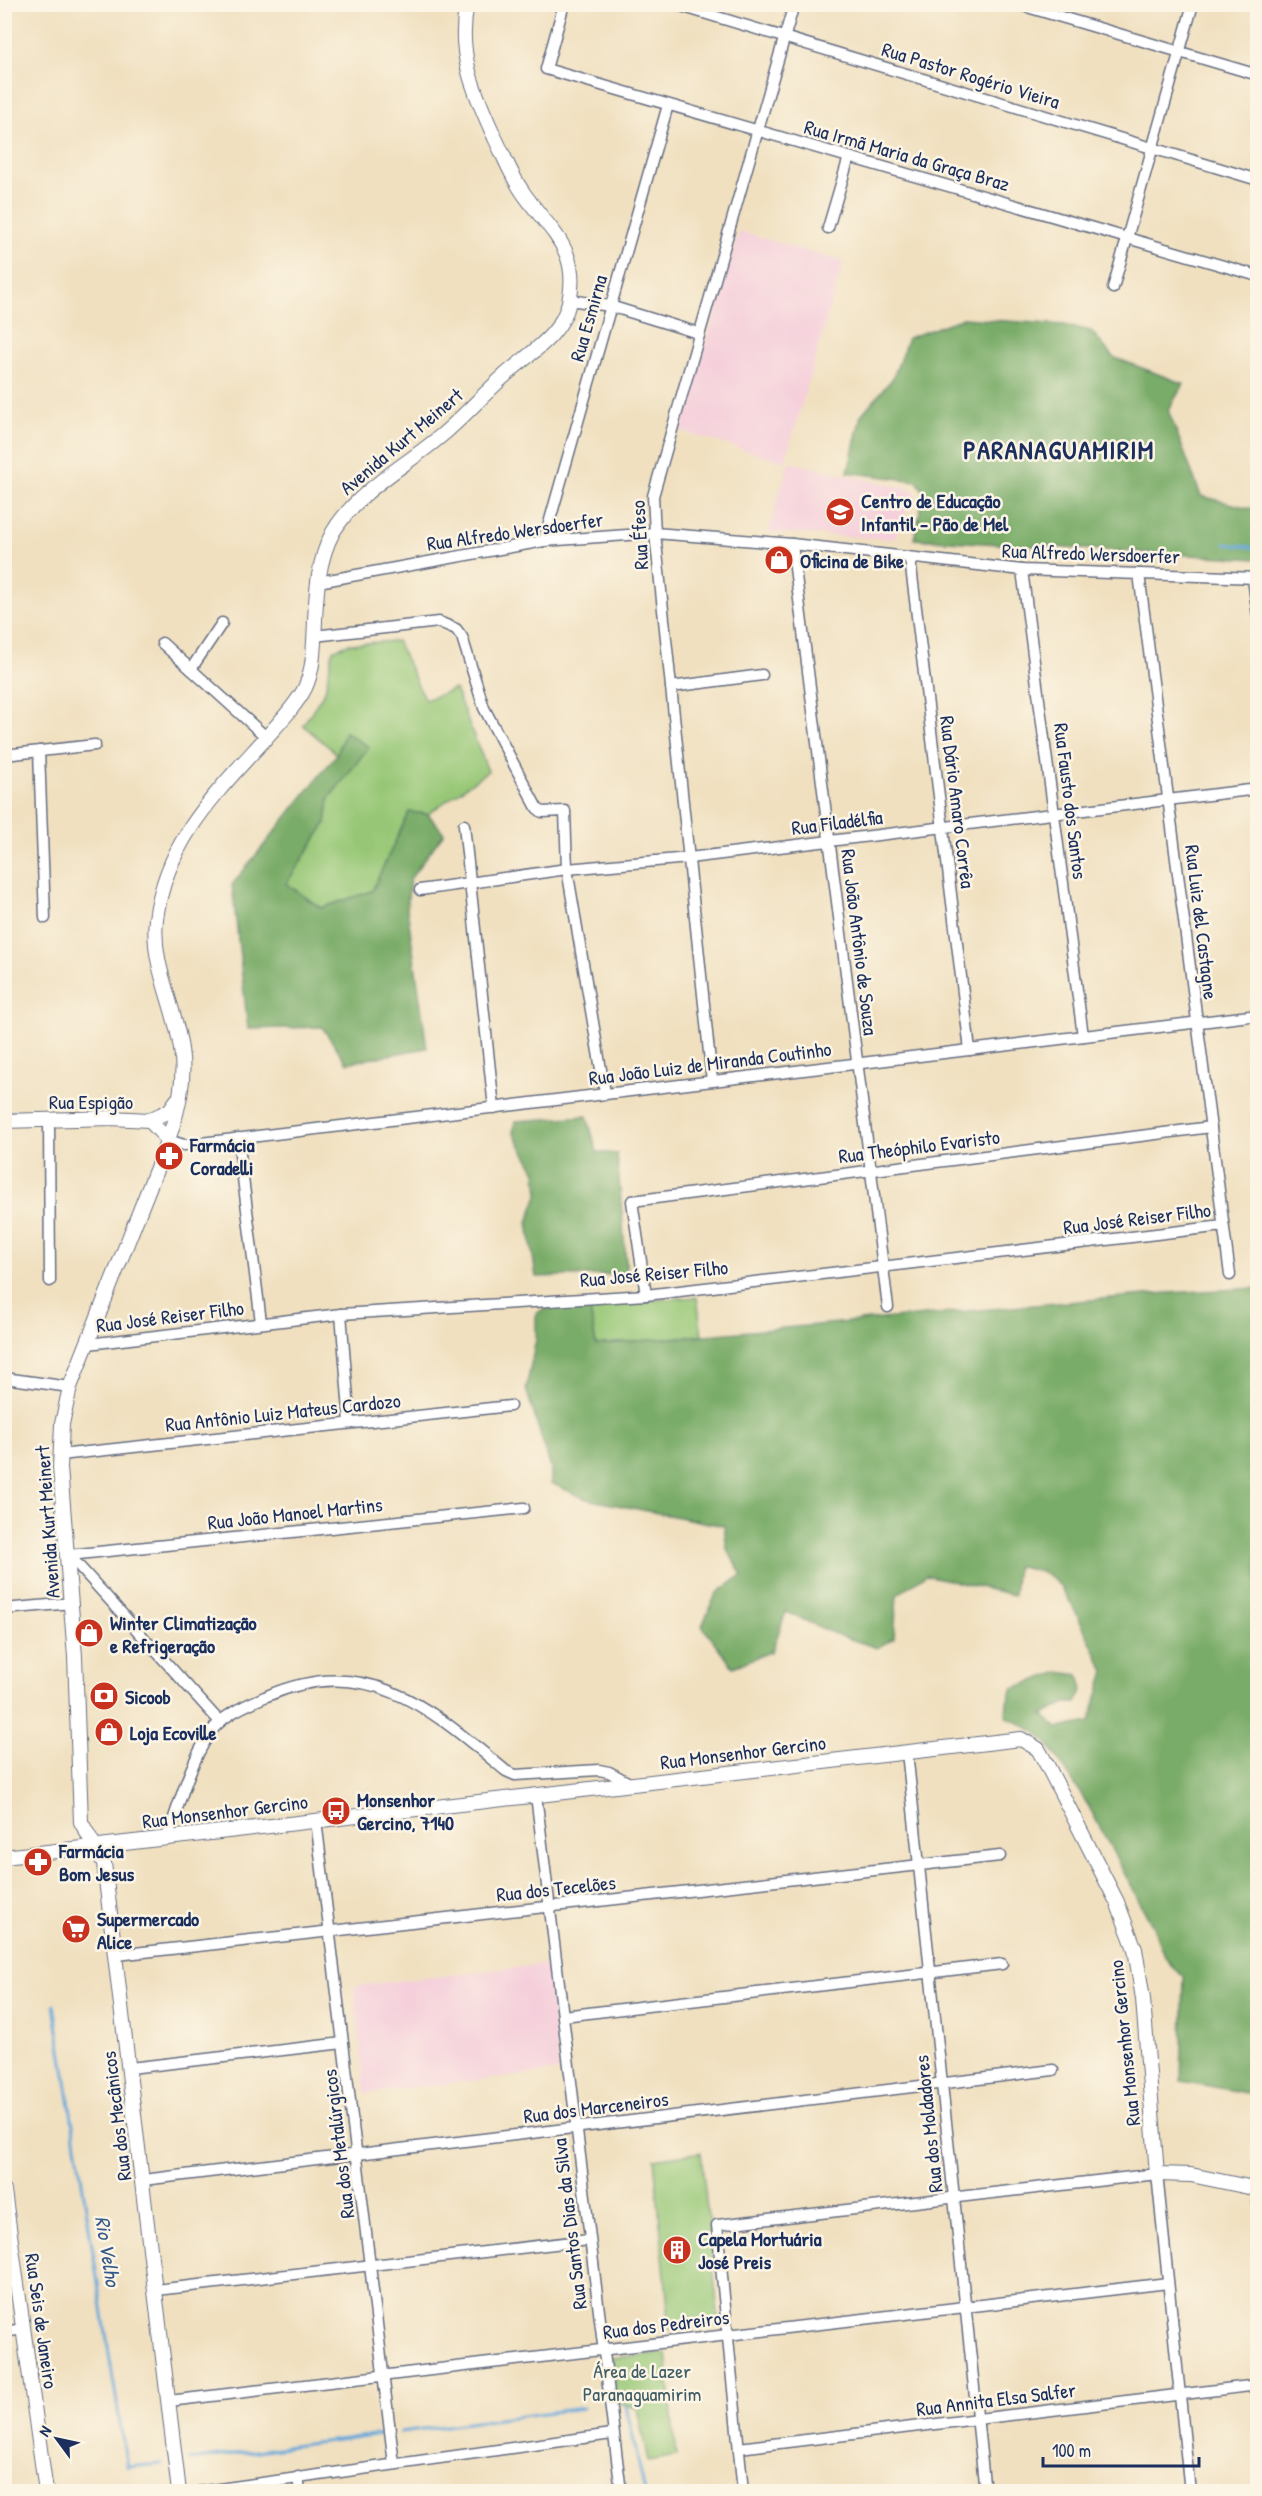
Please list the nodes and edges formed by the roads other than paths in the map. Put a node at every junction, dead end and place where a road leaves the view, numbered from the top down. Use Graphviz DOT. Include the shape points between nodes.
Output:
graph roads {
  1 [pos="467,4"];
  2 [pos="564,4"];
  3 [pos="674,4"];
  4 [pos="794,4"];
  5 [pos="1017,4"];
  6 [pos="1193,4"];
  7 [pos="785,37"];
  8 [pos="1179,52"];
  9 [pos="1257,75"];
  10 [pos="668,105"];
  11 [pos="758,131"];
  12 [pos="1152,149"];
  13 [pos="849,157"];
  14 [pos="1257,180"];
  15 [pos="828,228"];
  16 [pos="1127,238"];
  17 [pos="1257,276"];
  18 [pos="1113,288"];
  19 [pos="570,300"];
  20 [pos="610,306"];
  21 [pos="698,333"];
  22 [pos="655,533"];
  23 [pos="544,541"];
  24 [pos="792,544"];
  25 [pos="910,559"];
  26 [pos="1022,570"];
  27 [pos="1139,574"];
  28 [pos="1255,578"];
  29 [pos="318,582"];
  30 [pos="1257,617"];
  31 [pos="222,623"];
  32 [pos="314,636"];
  33 [pos="162,643"];
  34 [pos="190,669"];
  35 [pos="762,675"];
  36 [pos="671,687"];
  37 [pos="266,737"];
  38 [pos="95,745"];
  39 [pos="39,751"];
  40 [pos="4,755"];
  41 [pos="1257,789"];
  42 [pos="1168,800"];
  43 [pos="1054,814"];
  44 [pos="464,825"];
  45 [pos="943,827"];
  46 [pos="829,841"];
  47 [pos="689,858"];
  48 [pos="567,869"];
  49 [pos="470,884"];
  50 [pos="420,890"];
  51 [pos="45,918"];
  52 [pos="1257,1015"];
  53 [pos="1197,1023"];
  54 [pos="1083,1036"];
  55 [pos="970,1050"];
  56 [pos="857,1064"];
  57 [pos="712,1081"];
  58 [pos="180,1093"];
  59 [pos="604,1093"];
  60 [pos="494,1108"];
  61 [pos="49,1120"];
  62 [pos="148,1120"];
  63 [pos="4,1121"];
  64 [pos="1211,1127"];
  65 [pos="238,1138"];
  66 [pos="168,1140"];
  67 [pos="871,1171"];
  68 [pos="1223,1226"];
  69 [pos="883,1267"];
  70 [pos="1230,1275"];
  71 [pos="50,1281"];
  72 [pos="646,1295"];
  73 [pos="888,1307"];
  74 [pos="341,1314"];
  75 [pos="261,1322"];
  76 [pos="88,1344"];
  77 [pos="4,1378"];
  78 [pos="70,1388"];
  79 [pos="510,1406"];
  80 [pos="350,1423"];
  81 [pos="60,1455"];
  82 [pos="524,1508"];
  83 [pos="69,1555"];
  84 [pos="72,1602"];
  85 [pos="4,1609"];
  86 [pos="220,1722"];
  87 [pos="907,1752"];
  88 [pos="631,1784"];
  89 [pos="536,1795"];
  90 [pos="316,1820"];
  91 [pos="167,1838"];
  92 [pos="95,1846"];
  93 [pos="999,1856"];
  94 [pos="4,1857"];
  95 [pos="919,1865"];
  96 [pos="549,1906"];
  97 [pos="330,1931"];
  98 [pos="117,1955"];
  99 [pos="1002,1964"];
  100 [pos="930,1972"];
  101 [pos="563,2016"];
  102 [pos="344,2043"];
  103 [pos="130,2068"];
  104 [pos="1053,2070"];
  105 [pos="942,2083"];
  106 [pos="576,2128"];
  107 [pos="357,2154"];
  108 [pos="1157,2174"];
  109 [pos="143,2180"];
  110 [pos="1257,2189"];
  111 [pos="4,2191"];
  112 [pos="954,2197"];
  113 [pos="1257,2204"];
  114 [pos="589,2240"];
  115 [pos="370,2265"];
  116 [pos="1168,2283"];
  117 [pos="156,2290"];
  118 [pos="966,2307"];
  119 [pos="23,2329"];
  120 [pos="4,2331"];
  121 [pos="728,2335"];
  122 [pos="602,2350"];
  123 [pos="384,2376"];
  124 [pos="1257,2385"];
  125 [pos="1180,2395"];
  126 [pos="169,2401"];
  127 [pos="978,2419"];
  128 [pos="612,2434"];
  129 [pos="739,2448"];
  130 [pos="394,2464"];
  131 [pos="298,2477"];
  132 [pos="46,2492"];
  133 [pos="179,2492"];
  134 [pos="198,2492"];
  135 [pos="300,2492"];
  136 [pos="621,2492"];
  137 [pos="743,2492"];
  138 [pos="985,2492"];
  139 [pos="1190,2492"];
  1 -- 19 [label="main road, Avenida Kurt Meinert" via="463,34 468,76 521,190 563,243 571,267"];
  2 -- 10 [label="street, Rua Irmã Maria da Graça Braz" via="546,69"];
  3 -- 7 [label="street, Rua Pastor Rogério Vieira"];
  4 -- 7 [label="street, Rua Éfeso"];
  5 -- 8 [label="street"];
  6 -- 8 [label="street"];
  7 -- 11 [label="street, Rua Éfeso"];
  7 -- 12 [label="street, Rua Pastor Rogério Vieira"];
  8 -- 9 [label="street"];
  8 -- 12 [label="street"];
  10 -- 11 [label="street, Rua Irmã Maria da Graça Braz"];
  10 -- 20 [label="street, Rua Esmirna"];
  11 -- 13 [label="street, Rua Irmã Maria da Graça Braz"];
  11 -- 21 [label="street, Rua Éfeso"];
  12 -- 14 [label="street, Rua Pastor Rogério Vieira"];
  12 -- 16 [label="street"];
  13 -- 15 [label="street"];
  13 -- 16 [label="street, Rua Irmã Maria da Graça Braz"];
  16 -- 17 [label="street, Rua Irmã Maria da Graça Braz"];
  16 -- 18 [label="street"];
  19 -- 20 [label="street"];
  19 -- 29 [label="main road, Avenida Kurt Meinert" via="562,321 544,343 442,436 350,509 327,545"];
  20 -- 21 [label="street"];
  20 -- 23 [label="street, Rua Esmirna"];
  21 -- 22 [label="street, Rua Éfeso" via="653,496"];
  22 -- 23 [label="street, Rua Alfredo Wersdoerfer"];
  22 -- 24 [label="street, Rua Alfredo Wersdoerfer"];
  22 -- 36 [label="street, Rua Éfeso"];
  23 -- 29 [label="street, Rua Alfredo Wersdoerfer"];
  24 -- 25 [label="street, Rua Alfredo Wersdoerfer"];
  24 -- 46 [label="street, Rua João Antônio de Souza"];
  25 -- 26 [label="street, Rua Alfredo Wersdoerfer"];
  25 -- 45 [label="street, Rua Dário Amaro Corrêa"];
  26 -- 27 [label="street, Rua Alfredo Wersdoerfer"];
  26 -- 43 [label="street, Rua Fausto dos Santos"];
  27 -- 28 [label="street, Rua Alfredo Wersdoerfer"];
  27 -- 42 [label="street, Rua Luiz del Castagne"];
  28 -- 30 [label="street"];
  29 -- 32 [label="main road, Avenida Kurt Meinert"];
  31 -- 34 [label="street"];
  32 -- 37 [label="main road, Avenida Kurt Meinert" via="312,666 305,687"];
  32 -- 48 [label="street" via="439,622 456,629 487,714 537,808 542,812 565,811"];
  33 -- 34 [label="street"];
  34 -- 37 [label="street"];
  35 -- 36 [label="street"];
  36 -- 47 [label="street, Rua Éfeso"];
  37 -- 58 [label="main road, Avenida Kurt Meinert" via="212,796 187,831 170,867 159,906 157,958 181,1047"];
  38 -- 39 [label="street"];
  39 -- 40 [label="street"];
  39 -- 51 [label="street"];
  41 -- 42 [label="street, Rua Filadélfia"];
  42 -- 43 [label="street, Rua Filadélfia"];
  42 -- 53 [label="street, Rua Luiz del Castagne"];
  43 -- 45 [label="street, Rua Filadélfia"];
  43 -- 54 [label="street, Rua Fausto dos Santos"];
  44 -- 49 [label="street"];
  45 -- 46 [label="street, Rua Filadélfia"];
  45 -- 55 [label="street, Rua Dário Amaro Corrêa"];
  46 -- 47 [label="street, Rua Filadélfia"];
  46 -- 56 [label="street, Rua João Antônio de Souza"];
  47 -- 48 [label="street, Rua Filadélfia"];
  47 -- 57 [label="street, Rua Éfeso"];
  48 -- 49 [label="street, Rua Filadélfia"];
  48 -- 59 [label="street"];
  49 -- 50 [label="street, Rua Filadélfia"];
  49 -- 60 [label="street"];
  52 -- 53 [label="street, Rua João Luiz de Miranda Coutinho"];
  53 -- 54 [label="street, Rua João Luiz de Miranda Coutinho"];
  53 -- 64 [label="street, Rua Luiz del Castagne"];
  54 -- 55 [label="street, Rua João Luiz de Miranda Coutinho"];
  55 -- 56 [label="street, Rua João Luiz de Miranda Coutinho"];
  56 -- 57 [label="street, Rua João Luiz de Miranda Coutinho"];
  56 -- 67 [label="street, Rua João Antônio de Souza"];
  57 -- 59 [label="street, Rua João Luiz de Miranda Coutinho"];
  58 -- 62 [label="main road" via="170,1111"];
  58 -- 66 [label="main road, Avenida Kurt Meinert"];
  59 -- 60 [label="street, Rua João Luiz de Miranda Coutinho"];
  60 -- 65 [label="street, Rua João Luiz de Miranda Coutinho"];
  61 -- 62 [label="main road, Rua Espigão"];
  61 -- 63 [label="main road, Rua Espigão"];
  61 -- 71 [label="street"];
  62 -- 66 [label="main road, Rua Espigão"];
  64 -- 67 [label="street, Rua Theóphilo Evaristo"];
  64 -- 68 [label="street, Rua Luiz del Castagne"];
  65 -- 66 [label="street, Rua João Luiz de Miranda Coutinho" via="184,1145"];
  65 -- 75 [label="street"];
  66 -- 76 [label="main road, Avenida Kurt Meinert"];
  67 -- 69 [label="street, Rua João Antônio de Souza"];
  67 -- 72 [label="street, Rua Theóphilo Evaristo" via="632,1201"];
  68 -- 69 [label="street, Rua José Reiser Filho"];
  68 -- 70 [label="street, Rua Luiz del Castagne"];
  69 -- 72 [label="street, Rua José Reiser Filho"];
  69 -- 73 [label="street, Rua João Antônio de Souza"];
  72 -- 74 [label="street, Rua José Reiser Filho"];
  74 -- 75 [label="street, Rua José Reiser Filho"];
  74 -- 80 [label="street"];
  75 -- 76 [label="street, Rua José Reiser Filho"];
  76 -- 78 [label="main road, Avenida Kurt Meinert"];
  77 -- 78 [label="street"];
  78 -- 81 [label="main road, Avenida Kurt Meinert"];
  79 -- 80 [label="street, Rua Antônio Luiz Mateus Cardozo"];
  80 -- 81 [label="street, Rua Antônio Luiz Mateus Cardozo"];
  81 -- 83 [label="main road, Avenida Kurt Meinert"];
  82 -- 83 [label="street, Rua João Manoel Martins"];
  83 -- 84 [label="main road, Avenida Kurt Meinert"];
  83 -- 86 [label="street"];
  84 -- 85 [label="street"];
  84 -- 92 [label="main road, Avenida Kurt Meinert" via="81,1822"];
  86 -- 88 [label="street" via="248,1704 292,1686 322,1679 356,1681 418,1702 506,1772 528,1775 599,1770"];
  86 -- 91 [label="street" via="195,1762"];
  87 -- 88 [label="main road, Rua Monsenhor Gercino"];
  87 -- 95 [label="street, Rua dos Moldadores"];
  87 -- 108 [label="main road, Rua Monsenhor Gercino" via="1021,1739 1043,1758 1117,1902 1135,1949"];
  88 -- 89 [label="main road, Rua Monsenhor Gercino"];
  89 -- 90 [label="main road, Rua Monsenhor Gercino"];
  89 -- 96 [label="street, Rua Santos Dias da Silva"];
  90 -- 91 [label="main road, Rua Monsenhor Gercino"];
  90 -- 97 [label="street, Rua dos Metalúrgicos"];
  91 -- 92 [label="main road, Rua Monsenhor Gercino"];
  92 -- 94 [label="main road, Rua Monsenhor Gercino"];
  92 -- 98 [label="main road, Rua dos Mecânicos" via="104,1863"];
  93 -- 95 [label="street, Rua dos Tecelões"];
  95 -- 96 [label="street, Rua dos Tecelões"];
  95 -- 100 [label="street, Rua dos Moldadores"];
  96 -- 97 [label="street, Rua dos Tecelões"];
  96 -- 101 [label="street, Rua Santos Dias da Silva"];
  97 -- 98 [label="street, Rua dos Tecelões"];
  97 -- 102 [label="street, Rua dos Metalúrgicos"];
  98 -- 103 [label="main road, Rua dos Mecânicos"];
  99 -- 100 [label="street"];
  100 -- 101 [label="street"];
  100 -- 105 [label="street, Rua dos Moldadores"];
  101 -- 106 [label="street, Rua Santos Dias da Silva"];
  102 -- 103 [label="street"];
  102 -- 107 [label="street, Rua dos Metalúrgicos"];
  103 -- 109 [label="main road, Rua dos Mecânicos"];
  104 -- 105 [label="street, Rua dos Marceneiros"];
  105 -- 106 [label="street, Rua dos Marceneiros"];
  105 -- 112 [label="street, Rua dos Moldadores"];
  106 -- 107 [label="street, Rua dos Marceneiros"];
  106 -- 114 [label="street, Rua Santos Dias da Silva"];
  107 -- 109 [label="street, Rua dos Marceneiros"];
  107 -- 115 [label="street, Rua dos Metalúrgicos"];
  108 -- 110 [label="main road" via="1191,2175"];
  108 -- 112 [label="street"];
  108 -- 116 [label="street"];
  109 -- 117 [label="main road, Rua dos Mecânicos"];
  110 -- 113 [label="street"];
  111 -- 119 [label="main road, Rua Seis de Janeiro"];
  112 -- 118 [label="street, Rua dos Moldadores"];
  112 -- 121 [label="street" via="717,2225"];
  114 -- 115 [label="street"];
  114 -- 122 [label="street, Rua Santos Dias da Silva"];
  115 -- 117 [label="street"];
  115 -- 123 [label="street, Rua dos Metalúrgicos"];
  116 -- 118 [label="street, Rua dos Pedreiros"];
  116 -- 125 [label="street"];
  117 -- 126 [label="main road, Rua dos Mecânicos"];
  118 -- 121 [label="street, Rua dos Pedreiros"];
  118 -- 127 [label="street, Rua dos Moldadores"];
  119 -- 120 [label="street"];
  119 -- 132 [label="main road, Rua Seis de Janeiro"];
  121 -- 122 [label="street, Rua dos Pedreiros"];
  121 -- 129 [label="street"];
  122 -- 123 [label="street, Rua dos Pedreiros"];
  122 -- 128 [label="street, Rua Santos Dias da Silva"];
  123 -- 126 [label="street, Rua dos Pedreiros"];
  123 -- 130 [label="street, Rua dos Metalúrgicos"];
  124 -- 125 [label="street, Rua Annita Elsa Salfer"];
  125 -- 127 [label="street, Rua Annita Elsa Salfer"];
  125 -- 139 [label="street"];
  126 -- 133 [label="main road, Rua dos Mecânicos"];
  127 -- 129 [label="street, Rua Annita Elsa Salfer"];
  127 -- 138 [label="street, Rua dos Moldadores"];
  128 -- 130 [label="street"];
  128 -- 136 [label="street, Rua Santos Dias da Silva"];
  129 -- 137 [label="street"];
  130 -- 131 [label="street"];
  131 -- 134 [label="street"];
  131 -- 135 [label="street"];
}
